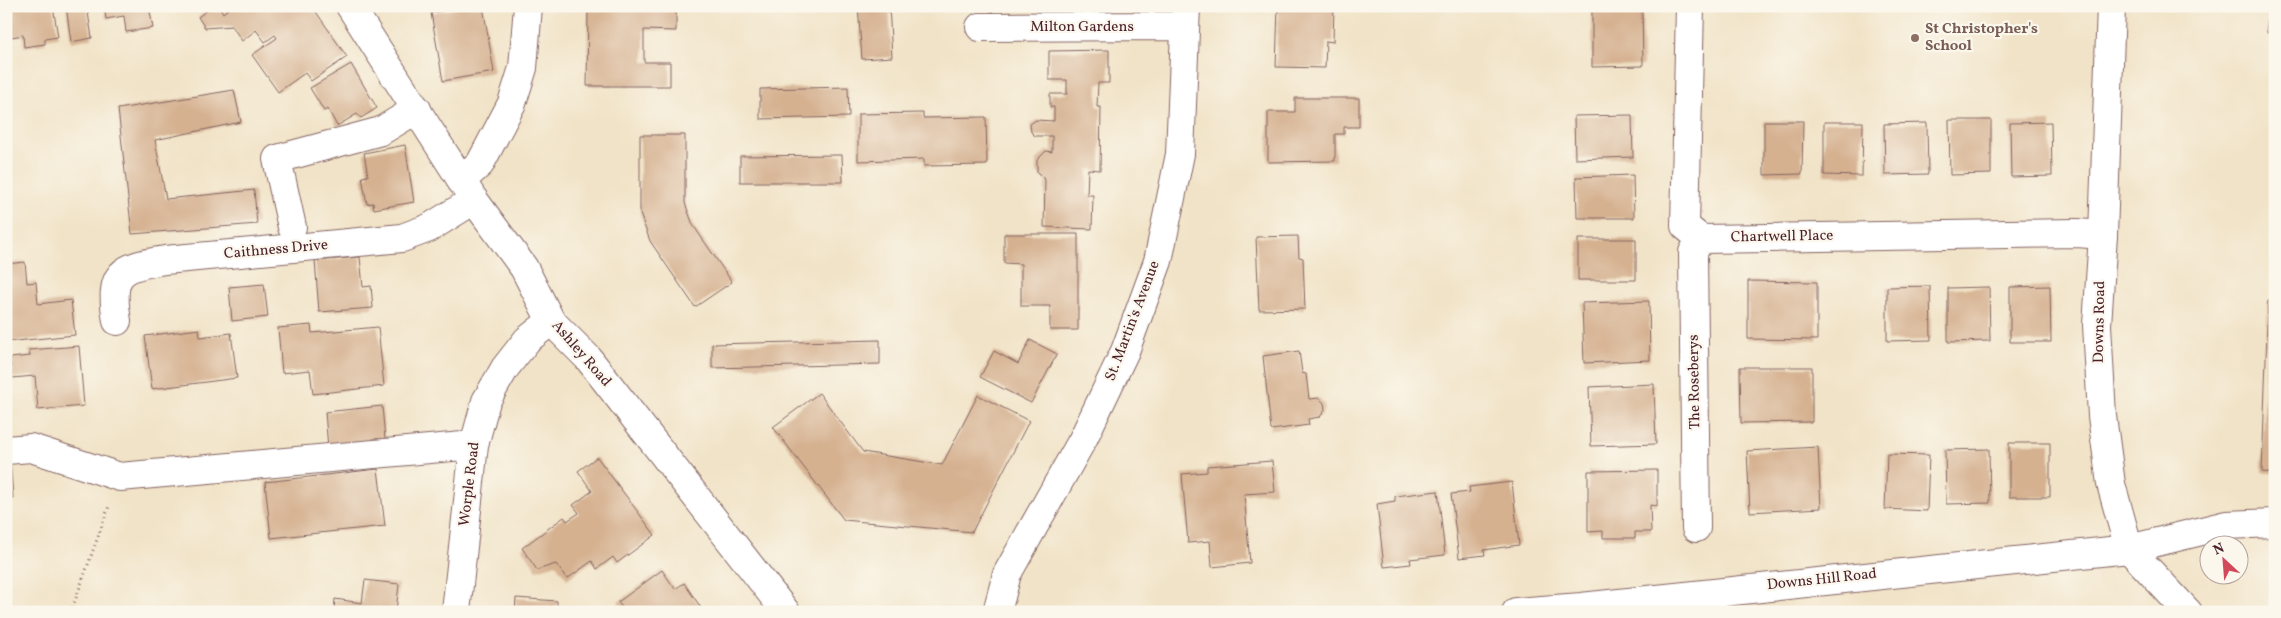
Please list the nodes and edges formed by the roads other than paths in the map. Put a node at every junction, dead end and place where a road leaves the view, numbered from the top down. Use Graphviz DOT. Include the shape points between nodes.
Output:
graph roads {
  1 [pos="350,6"];
  2 [pos="528,6"];
  3 [pos="1690,6"];
  4 [pos="2111,6"];
  5 [pos="1186,16"];
  6 [pos="980,27"];
  7 [pos="417,109"];
  8 [pos="468,190"];
  9 [pos="292,227"];
  10 [pos="2103,235"];
  11 [pos="1701,239"];
  12 [pos="117,320"];
  13 [pos="551,321"];
  14 [pos="474,445"];
  15 [pos="6,450"];
  16 [pos="2275,523"];
  17 [pos="1696,528"];
  18 [pos="2129,549"];
  19 [pos="456,612"];
  20 [pos="786,612"];
  21 [pos="997,612"];
  22 [pos="1516,612"];
  23 [pos="2188,612"];
  1 -- 7 [label="street, Ashley Road"];
  2 -- 8 [label="street" via="523,68 512,103"];
  3 -- 11 [label="street" via="1685,226"];
  4 -- 10 [label="street, Downs Road"];
  5 -- 6 [label="street, Milton Gardens"];
  5 -- 21 [label="street, St. Martin's Avenue" via="1180,154 1158,261 1125,351 1082,439 1008,574"];
  7 -- 8 [label="street, Ashley Road"];
  7 -- 9 [label="street" via="381,131 277,159"];
  8 -- 12 [label="street, Caithness Drive" via="430,228 402,238 135,265 122,272 113,295"];
  8 -- 13 [label="street, Ashley Road" via="524,268"];
  10 -- 11 [label="street, Chartwell Place" via="2077,232"];
  10 -- 18 [label="street, Downs Road" via="2097,325 2102,416 2111,484"];
  11 -- 17 [label="street, The Roseberys" via="1693,252"];
  13 -- 14 [label="street, Worple Road" via="527,340 505,368 486,401"];
  13 -- 20 [label="street, Ashley Road" via="588,358"];
  14 -- 15 [label="street" via="120,477 31,448"];
  14 -- 19 [label="street, Worple Road"];
  16 -- 18 [label="street, Downs Hill Road" via="2226,525"];
  18 -- 22 [label="street, Downs Hill Road"];
  18 -- 23 [label="street, Downs Road"];
}
